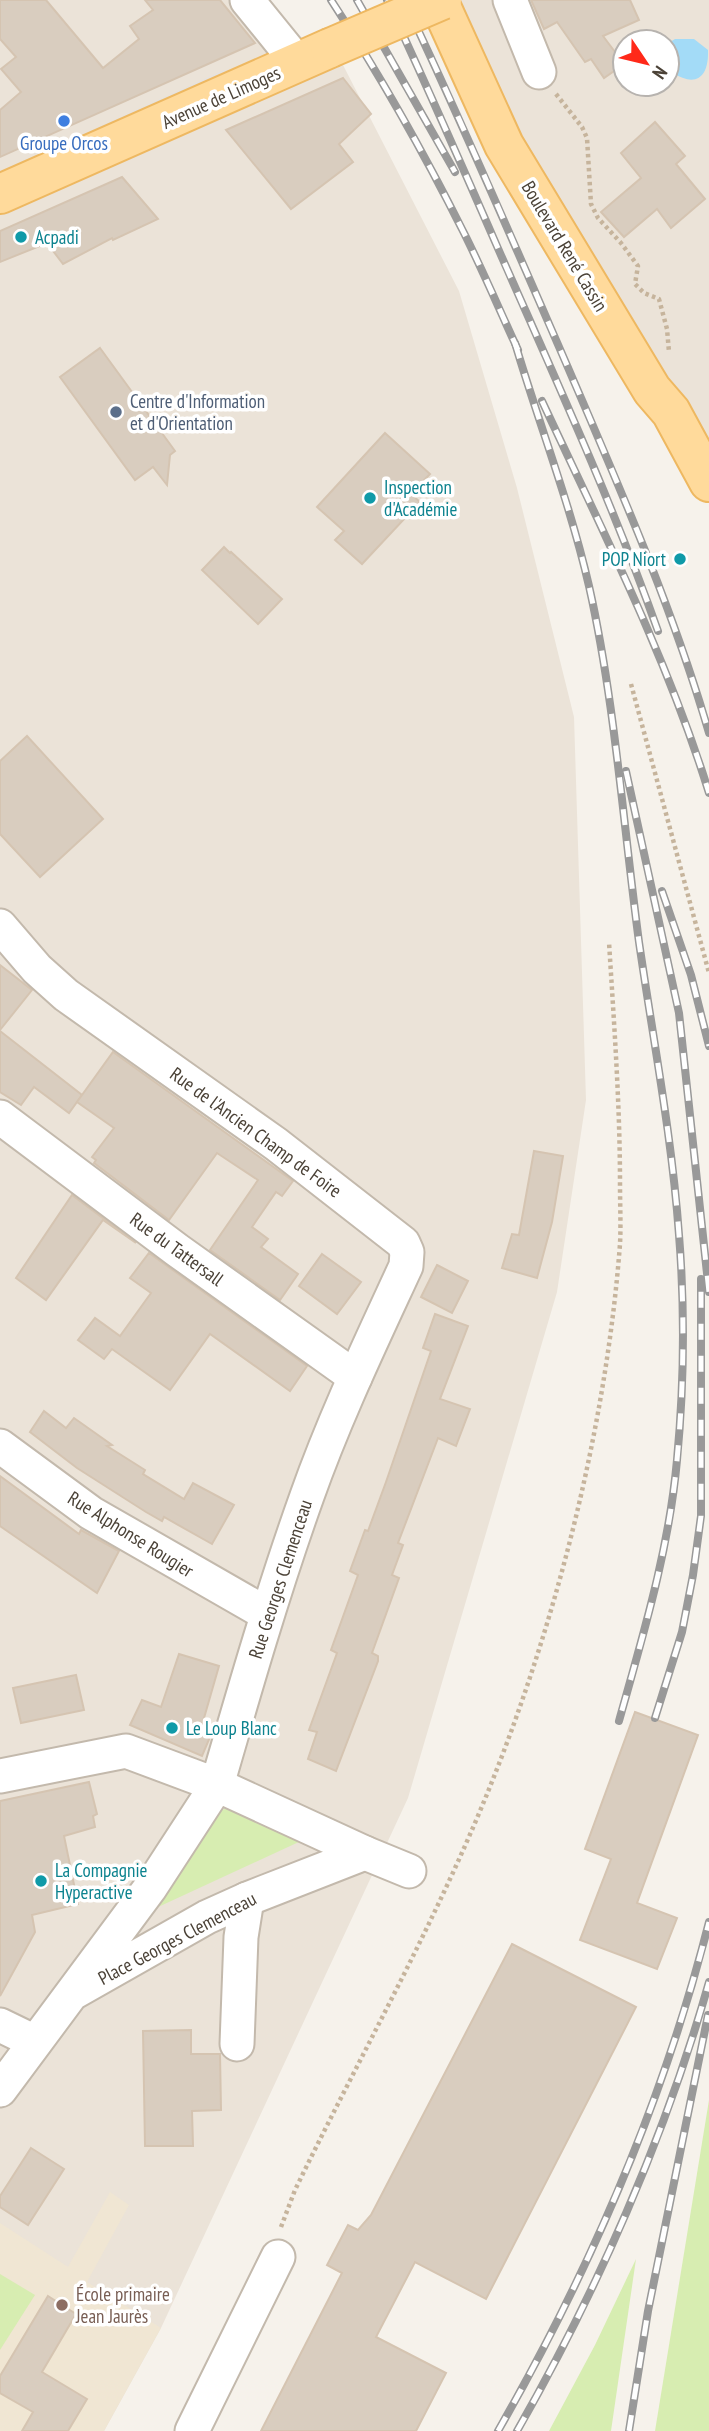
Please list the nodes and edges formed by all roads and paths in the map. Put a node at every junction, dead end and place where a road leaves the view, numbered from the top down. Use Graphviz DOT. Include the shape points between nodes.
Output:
graph roads {
  1 [pos="247,0"];
  2 [pos="440,0"];
  3 [pos="510,0"];
  4 [pos="314,55"];
  5 [pos="539,72"];
  6 [pos="0,194"];
  7 [pos="670,362"];
  8 [pos="709,482"];
  9 [pos="631,684"];
  10 [pos="4,940"];
  11 [pos="609,942"];
  12 [pos="709,973"];
  13 [pos="0,1117"];
  14 [pos="355,1377"];
  15 [pos="0,1446"];
  16 [pos="267,1614"];
  17 [pos="0,1776"];
  18 [pos="217,1786"];
  19 [pos="365,1853"];
  20 [pos="409,1871"];
  21 [pos="247,1899"];
  22 [pos="73,1993"];
  23 [pos="0,2025"];
  24 [pos="36,2042"];
  25 [pos="237,2044"];
  26 [pos="0,2090"];
  27 [pos="278,2257"];
  28 [pos="192,2431"];
  1 -- 4 [label="street"];
  2 -- 4 [label="main road, Avenue de Limoges, bridge"];
  2 -- 8 [label="main road, Boulevard René Cassin" via="504,145 652,390 671,412"];
  3 -- 5 [label="street"];
  4 -- 6 [label="main road, Avenue de Limoges"];
  5 -- 7 [label="path" via="587,138 591,204 638,266 635,284 659,299"];
  9 -- 12 [label="path"];
  10 -- 14 [label="street, Rue de l'Ancien Champ de Foire" via="66,995 276,1144 403,1243 405,1266"];
  11 -- 27 [label="path" via="620,1135 620,1242 609,1345 568,1548 530,1678 484,1800 398,1986 295,2190 281,2224"];
  13 -- 14 [label="street, Rue du Tattersall"];
  14 -- 16 [label="street, Rue Georges Clemenceau" via="307,1493"];
  15 -- 16 [label="street, Rue Alphonse Rougier" via="91,1513"];
  16 -- 18 [label="street, Rue Georges Clemenceau"];
  17 -- 18 [label="street" via="127,1751"];
  18 -- 19 [label="street"];
  18 -- 22 [label="street, Place Georges Clemenceau"];
  19 -- 20 [label="street"];
  19 -- 21 [label="street, Place Georges Clemenceau"];
  21 -- 22 [label="street, Place Georges Clemenceau"];
  21 -- 25 [label="street"];
  22 -- 24 [label="street"];
  23 -- 24 [label="street"];
  24 -- 26 [label="street"];
  27 -- 28 [label="street"];
}
